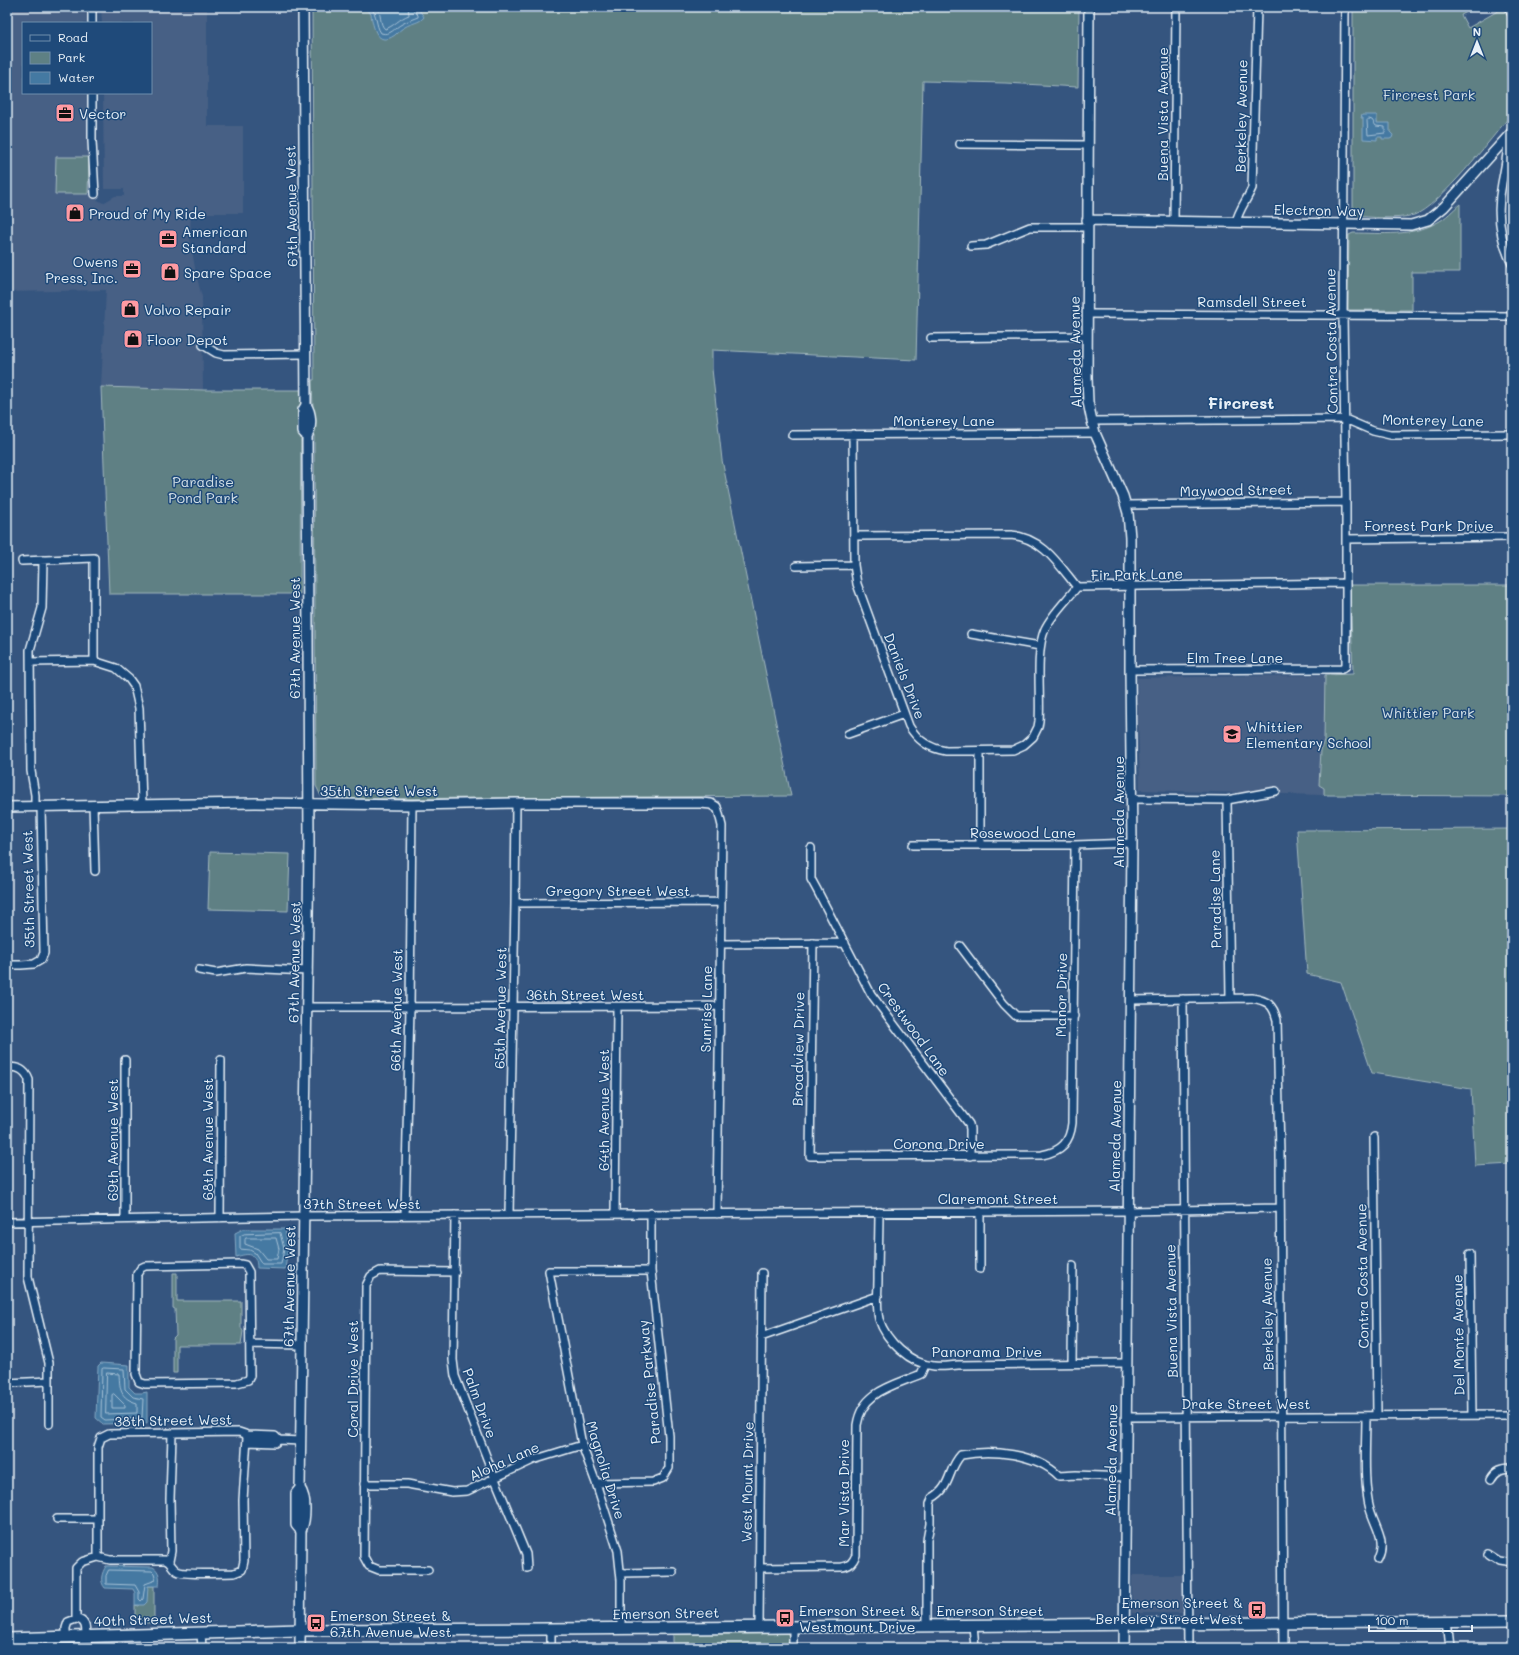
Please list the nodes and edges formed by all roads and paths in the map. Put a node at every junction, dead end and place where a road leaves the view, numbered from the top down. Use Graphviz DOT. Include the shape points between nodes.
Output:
graph roads {
  1 [pos="92,7"];
  2 [pos="303,7"];
  3 [pos="1089,7"];
  4 [pos="1176,7"];
  5 [pos="1257,7"];
  6 [pos="1345,7"];
  7 [pos="1508,7"];
  8 [pos="1512,14"];
  9 [pos="92,22"];
  10 [pos="92,94"];
  11 [pos="1510,135"];
  12 [pos="960,144"];
  13 [pos="1088,145"];
  14 [pos="95,194"];
  15 [pos="1174,221"];
  16 [pos="1236,222"];
  17 [pos="1088,224"];
  18 [pos="1343,225"];
  19 [pos="971,246"];
  20 [pos="1512,264"];
  21 [pos="1087,314"];
  22 [pos="1343,315"];
  23 [pos="1512,316"];
  24 [pos="1087,336"];
  25 [pos="931,338"];
  26 [pos="203,345"];
  27 [pos="306,354"];
  28 [pos="1345,419"];
  29 [pos="1092,421"];
  30 [pos="1096,433"];
  31 [pos="853,434"];
  32 [pos="1512,434"];
  33 [pos="792,435"];
  34 [pos="1346,502"];
  35 [pos="1126,505"];
  36 [pos="854,536"];
  37 [pos="1512,537"];
  38 [pos="1346,539"];
  39 [pos="43,560"];
  40 [pos="22,561"];
  41 [pos="854,565"];
  42 [pos="796,566"];
  43 [pos="1346,583"];
  44 [pos="1077,587"];
  45 [pos="1129,587"];
  46 [pos="971,634"];
  47 [pos="1040,646"];
  48 [pos="94,661"];
  49 [pos="31,662"];
  50 [pos="1130,670"];
  51 [pos="1339,670"];
  52 [pos="904,714"];
  53 [pos="848,734"];
  54 [pos="980,751"];
  55 [pos="1276,791"];
  56 [pos="1132,799"];
  57 [pos="1227,800"];
  58 [pos="309,803"];
  59 [pos="516,803"];
  60 [pos="142,804"];
  61 [pos="93,805"];
  62 [pos="412,805"];
  63 [pos="38,806"];
  64 [pos="7,807"];
  65 [pos="716,807"];
  66 [pos="1132,843"];
  67 [pos="980,844"];
  68 [pos="913,845"];
  69 [pos="1074,845"];
  70 [pos="811,848"];
  71 [pos="94,871"];
  72 [pos="721,902"];
  73 [pos="516,904"];
  74 [pos="813,943"];
  75 [pos="845,943"];
  76 [pos="720,944"];
  77 [pos="960,946"];
  78 [pos="7,965"];
  79 [pos="199,970"];
  80 [pos="308,971"];
  81 [pos="1230,998"];
  82 [pos="1183,999"];
  83 [pos="1131,1000"];
  84 [pos="719,1006"];
  85 [pos="307,1007"];
  86 [pos="513,1007"];
  87 [pos="617,1007"];
  88 [pos="410,1008"];
  89 [pos="1074,1016"];
  90 [pos="124,1060"];
  91 [pos="221,1060"];
  92 [pos="7,1067"];
  93 [pos="1374,1136"];
  94 [pos="1064,1144"];
  95 [pos="810,1156"];
  96 [pos="970,1156"];
  97 [pos="1279,1208"];
  98 [pos="1183,1210"];
  99 [pos="980,1211"];
  100 [pos="1129,1211"];
  101 [pos="879,1212"];
  102 [pos="651,1213"];
  103 [pos="509,1214"];
  104 [pos="615,1214"];
  105 [pos="717,1214"];
  106 [pos="405,1215"];
  107 [pos="455,1215"];
  108 [pos="304,1216"];
  109 [pos="220,1218"];
  110 [pos="126,1219"];
  111 [pos="7,1222"];
  112 [pos="28,1222"];
  113 [pos="1470,1254"];
  114 [pos="1073,1266"];
  115 [pos="980,1269"];
  116 [pos="650,1271"];
  117 [pos="454,1272"];
  118 [pos="762,1273"];
  119 [pos="878,1296"];
  120 [pos="761,1337"];
  121 [pos="250,1344"];
  122 [pos="302,1344"];
  123 [pos="1072,1363"];
  124 [pos="926,1364"];
  125 [pos="1126,1364"];
  126 [pos="50,1381"];
  127 [pos="7,1383"];
  128 [pos="1512,1414"];
  129 [pos="1377,1415"];
  130 [pos="1472,1415"];
  131 [pos="1186,1416"];
  132 [pos="1281,1416"];
  133 [pos="1366,1416"];
  134 [pos="1126,1417"];
  135 [pos="49,1424"];
  136 [pos="172,1434"];
  137 [pos="246,1438"];
  138 [pos="301,1441"];
  139 [pos="582,1445"];
  140 [pos="1512,1468"];
  141 [pos="1125,1477"];
  142 [pos="494,1479"];
  143 [pos="1491,1479"];
  144 [pos="596,1483"];
  145 [pos="364,1484"];
  146 [pos="57,1519"];
  147 [pos="97,1519"];
  148 [pos="1488,1555"];
  149 [pos="100,1558"];
  150 [pos="1378,1559"];
  151 [pos="169,1561"];
  152 [pos="1512,1564"];
  153 [pos="527,1568"];
  154 [pos="759,1568"];
  155 [pos="428,1570"];
  156 [pos="674,1572"];
  157 [pos="621,1573"];
  158 [pos="76,1619"];
  159 [pos="1447,1621"];
  160 [pos="1512,1621"];
  161 [pos="1282,1623"];
  162 [pos="1124,1624"];
  163 [pos="1188,1624"];
  164 [pos="927,1626"];
  165 [pos="973,1626"];
  166 [pos="793,1627"];
  167 [pos="759,1628"];
  168 [pos="551,1629"];
  169 [pos="622,1629"];
  170 [pos="300,1630"];
  171 [pos="201,1633"];
  172 [pos="86,1636"];
  173 [pos="66,1637"];
  174 [pos="7,1639"];
  175 [pos="202,1648"];
  176 [pos="300,1648"];
  177 [pos="551,1648"];
  178 [pos="793,1648"];
  179 [pos="975,1648"];
  180 [pos="1124,1648"];
  181 [pos="1188,1648"];
  182 [pos="1283,1648"];
  183 [pos="1450,1648"];
  1 -- 9 [label="street"];
  2 -- 27 [label="street, 67th Avenue West"];
  3 -- 13 [label="street, Alameda Avenue"];
  4 -- 15 [label="street, Buena Vista Avenue"];
  5 -- 16 [label="street, Berkeley Avenue" via="1252,188"];
  6 -- 18 [label="street, Contra Costa Avenue"];
  7 -- 8 [label="street"];
  10 -- 14 [label="street"];
  11 -- 18 [label="street, Electron Way" via="1444,207 1428,220 1402,226"];
  11 -- 20 [label="street" via="1499,220 1502,238"];
  12 -- 13 [label="street"];
  13 -- 17 [label="street, Alameda Avenue"];
  15 -- 16 [label="street, Electron Way"];
  15 -- 17 [label="street, Electron Way"];
  16 -- 18 [label="street, Electron Way"];
  17 -- 19 [label="street" via="1030,227 986,245"];
  17 -- 21 [label="street, Alameda Avenue"];
  18 -- 22 [label="street, Contra Costa Avenue"];
  21 -- 22 [label="street, Ramsdell Street"];
  21 -- 24 [label="street, Alameda Avenue"];
  22 -- 23 [label="street, Ramsdell Street"];
  22 -- 28 [label="street, Contra Costa Avenue"];
  24 -- 25 [label="street"];
  24 -- 29 [label="street, Alameda Avenue" via="1087,390"];
  26 -- 27 [label="street" via="224,356"];
  27 -- 58 [label="street, 67th Avenue West" via="306,405 310,410 310,431 307,436"];
  28 -- 29 [label="street, Monterey Lane"];
  28 -- 32 [label="street, Monterey Lane" via="1390,435"];
  28 -- 34 [label="street, Contra Costa Avenue"];
  29 -- 30 [label="street, Alameda Avenue"];
  30 -- 31 [label="street, Monterey Lane"];
  30 -- 35 [label="street, Alameda Avenue"];
  31 -- 33 [label="street, Monterey Lane"];
  31 -- 36 [label="street, Daniels Drive"];
  34 -- 35 [label="street, Maywood Street"];
  34 -- 38 [label="street, Contra Costa Avenue"];
  35 -- 45 [label="street, Alameda Avenue" via="1130,538"];
  36 -- 41 [label="street, Daniels Drive"];
  36 -- 44 [label="street, Fir Park Lane" via="1024,537 1047,551"];
  37 -- 38 [label="street, Forrest Park Drive"];
  38 -- 43 [label="street, Contra Costa Avenue"];
  39 -- 40 [label="street"];
  39 -- 48 [label="street" via="94,558"];
  39 -- 49 [label="street" via="42,608 30,650"];
  41 -- 42 [label="street"];
  41 -- 52 [label="street, Daniels Drive" via="859,592"];
  43 -- 45 [label="street, Fir Park Lane"];
  43 -- 51 [label="street, Contra Costa Avenue" via="1346,666"];
  44 -- 45 [label="street, Fir Park Lane"];
  44 -- 47 [label="street, Daniels Drive" via="1050,621"];
  45 -- 50 [label="street, Alameda Avenue"];
  46 -- 47 [label="street"];
  47 -- 54 [label="street, Daniels Drive" via="1040,712 1036,733 1029,741 1013,750"];
  48 -- 49 [label="street"];
  48 -- 60 [label="street" via="116,668 134,686 139,708"];
  49 -- 63 [label="street" via="31,771"];
  50 -- 51 [label="street, Elm Tree Lane"];
  50 -- 56 [label="street, Alameda Avenue"];
  52 -- 53 [label="street"];
  52 -- 54 [label="street, Daniels Drive" via="913,733 924,744 946,751"];
  54 -- 67 [label="street"];
  55 -- 57 [label="street"];
  56 -- 57 [label="street"];
  56 -- 66 [label="street, Alameda Avenue"];
  57 -- 81 [label="street, Paradise Lane"];
  58 -- 60 [label="street, 35th Street West"];
  58 -- 62 [label="street, 35th Street West"];
  58 -- 80 [label="street, 67th Avenue West"];
  59 -- 62 [label="street, 35th Street West"];
  59 -- 65 [label="street, 35th Street West" via="701,803"];
  59 -- 73 [label="street, 65th Avenue West"];
  60 -- 61 [label="street, 35th Street West"];
  61 -- 63 [label="street, 35th Street West"];
  61 -- 71 [label="street"];
  62 -- 88 [label="street, 66th Avenue West"];
  63 -- 64 [label="street, 35th Street West"];
  63 -- 78 [label="street, 35th Street West" via="44,953 41,960 34,964"];
  65 -- 72 [label="street, Sunrise Lane" via="722,826"];
  66 -- 69 [label="street, Rosewood Lane"];
  66 -- 83 [label="street, Alameda Avenue"];
  67 -- 68 [label="street, Rosewood Lane"];
  67 -- 69 [label="street, Rosewood Lane"];
  69 -- 89 [label="street, Manor Drive"];
  70 -- 75 [label="street, Crestwood Lane" via="811,879"];
  72 -- 73 [label="street, Gregory Street West"];
  72 -- 76 [label="street, Sunrise Lane"];
  73 -- 86 [label="street, 65th Avenue West"];
  74 -- 75 [label="street"];
  74 -- 76 [label="street"];
  74 -- 95 [label="street, Broadview Drive"];
  75 -- 96 [label="street, Crestwood Lane" via="871,994 969,1124"];
  76 -- 84 [label="street, Sunrise Lane"];
  77 -- 89 [label="street" via="1016,1016"];
  79 -- 80 [label="street" via="216,973 246,968"];
  80 -- 85 [label="street, 67th Avenue West"];
  81 -- 82 [label="street"];
  81 -- 97 [label="street, Berkeley Avenue" via="1268,1002 1277,1020"];
  82 -- 83 [label="street"];
  82 -- 98 [label="street, Buena Vista Avenue"];
  83 -- 100 [label="street, Alameda Avenue"];
  84 -- 87 [label="street, 36th Street West"];
  84 -- 105 [label="street, Sunrise Lane"];
  85 -- 88 [label="street, 36th Street West"];
  85 -- 108 [label="street, 67th Avenue West"];
  86 -- 87 [label="street, 36th Street West"];
  86 -- 88 [label="street, 36th Street West"];
  86 -- 103 [label="street, 65th Avenue West"];
  87 -- 104 [label="street, 64th Avenue West"];
  88 -- 106 [label="street, 66th Avenue West"];
  89 -- 94 [label="street, Manor Drive" via="1072,1123 1070,1138"];
  90 -- 110 [label="street, 69th Avenue West"];
  91 -- 109 [label="street, 68th Avenue West"];
  92 -- 112 [label="street" via="21,1068 29,1080"];
  93 -- 129 [label="street, Contra Costa Avenue"];
  94 -- 96 [label="street, Corona Drive" via="1055,1152 1042,1155"];
  95 -- 96 [label="street, Corona Drive"];
  97 -- 98 [label="street, Claremont Street"];
  97 -- 132 [label="street, Berkeley Avenue"];
  98 -- 100 [label="street, Claremont Street"];
  98 -- 131 [label="street, Buena Vista Avenue"];
  99 -- 100 [label="street, Claremont Street"];
  99 -- 101 [label="street, Claremont Street"];
  99 -- 115 [label="street"];
  100 -- 125 [label="street, Alameda Avenue"];
  101 -- 105 [label="street, Claremont Street"];
  101 -- 119 [label="street, Panorama Drive"];
  102 -- 104 [label="street, 37th Street West"];
  102 -- 105 [label="street, 37th Street West"];
  102 -- 116 [label="street, Paradise Parkway"];
  103 -- 104 [label="street, 37th Street West"];
  103 -- 107 [label="street, 37th Street West"];
  106 -- 107 [label="street, 37th Street West"];
  106 -- 108 [label="street, 37th Street West"];
  107 -- 117 [label="street, Palm Drive"];
  108 -- 109 [label="street, 37th Street West"];
  108 -- 122 [label="street, 67th Avenue West"];
  109 -- 110 [label="street, 37th Street West"];
  110 -- 112 [label="street, 37th Street West"];
  111 -- 112 [label="street, 37th Street West"];
  112 -- 126 [label="street" via="28,1277 48,1353"];
  113 -- 130 [label="street, Del Monte Avenue"];
  114 -- 123 [label="street"];
  116 -- 139 [label="street, Magnolia Drive" via="549,1271"];
  116 -- 144 [label="street, Paradise Parkway" via="669,1436 669,1468 663,1478 653,1482"];
  117 -- 142 [label="street, Palm Drive" via="455,1376"];
  117 -- 145 [label="street, Coral Drive West" via="380,1271 368,1281"];
  118 -- 120 [label="street, West Mount Drive"];
  119 -- 120 [label="street"];
  119 -- 124 [label="street, Panorama Drive" via="879,1318 888,1337 901,1351"];
  120 -- 154 [label="street, West Mount Drive"];
  121 -- 121 [label="street" via="250,1376 245,1382 140,1383 136,1378 139,1270 145,1266 245,1266 249,1272"];
  121 -- 122 [label="street"];
  122 -- 138 [label="street, 67th Avenue West"];
  123 -- 124 [label="street, Panorama Drive" via="934,1367"];
  123 -- 125 [label="street, Panorama Drive"];
  124 -- 154 [label="street, Mar Vista Drive" via="921,1374 872,1396 858,1416 856,1555 851,1564 842,1567"];
  125 -- 134 [label="street, Alameda Avenue"];
  126 -- 127 [label="street"];
  126 -- 135 [label="street"];
  128 -- 130 [label="street"];
  129 -- 130 [label="street"];
  129 -- 133 [label="street, Drake Street West"];
  131 -- 132 [label="street, Drake Street West"];
  131 -- 134 [label="street, Drake Street West"];
  131 -- 163 [label="street, Buena Vista Avenue"];
  132 -- 133 [label="street, Drake Street West"];
  132 -- 161 [label="street, Berkeley Avenue"];
  133 -- 150 [label="street" via="1368,1496 1370,1510 1381,1539 1381,1553"];
  134 -- 141 [label="street, Alameda Avenue"];
  136 -- 137 [label="street, 38th Street West" via="239,1432"];
  136 -- 147 [label="street, 38th Street West" via="109,1434 101,1438 98,1446"];
  136 -- 151 [label="street"];
  137 -- 138 [label="street, 38th Street West" via="275,1443 279,1440"];
  137 -- 151 [label="street" via="242,1570 234,1573 179,1572"];
  138 -- 170 [label="street, 67th Avenue West" via="300,1488 304,1493 304,1525 301,1531"];
  139 -- 142 [label="street, Aloha Lane" via="533,1460"];
  139 -- 144 [label="street, Magnolia Drive"];
  140 -- 143 [label="street" via="1500,1469"];
  141 -- 162 [label="street, Alameda Avenue"];
  141 -- 164 [label="street" via="1059,1476 1046,1466 1018,1455 961,1455 944,1488 932,1498 930,1504 927,1540"];
  142 -- 145 [label="street, Aloha Lane" via="474,1489 459,1492 416,1485"];
  142 -- 153 [label="street, Palm Drive" via="526,1554"];
  144 -- 157 [label="street, Magnolia Drive" via="616,1546"];
  145 -- 155 [label="street, Coral Drive West" via="366,1562 379,1570"];
  146 -- 147 [label="street"];
  147 -- 149 [label="street"];
  148 -- 152 [label="street" via="1499,1562"];
  149 -- 151 [label="street"];
  149 -- 158 [label="street" via="82,1562 76,1568"];
  154 -- 167 [label="street, West Mount Drive"];
  156 -- 157 [label="street"];
  157 -- 169 [label="street, Magnolia Drive"];
  158 -- 172 [label="street" via="84,1622"];
  158 -- 173 [label="street" via="68,1622"];
  159 -- 160 [label="main road, Emerson Street"];
  159 -- 161 [label="main road, Emerson Street"];
  159 -- 183 [label="street"];
  161 -- 163 [label="main road, Emerson Street"];
  161 -- 182 [label="street, Berkeley Avenue"];
  162 -- 163 [label="main road, Emerson Street"];
  162 -- 165 [label="main road, Emerson Street"];
  162 -- 180 [label="street, Alameda Avenue"];
  163 -- 181 [label="street, Buena Vista Avenue"];
  164 -- 165 [label="main road, Emerson Street"];
  164 -- 166 [label="main road, Emerson Street"];
  165 -- 179 [label="street"];
  166 -- 167 [label="main road, Emerson Street"];
  166 -- 178 [label="street"];
  167 -- 169 [label="main road, Emerson Street"];
  168 -- 169 [label="main road, Emerson Street"];
  168 -- 170 [label="main road, Emerson Street"];
  168 -- 177 [label="street"];
  170 -- 171 [label="main road, 40th Street West"];
  170 -- 176 [label="street, 67th Avenue West"];
  171 -- 172 [label="main road, 40th Street West"];
  171 -- 175 [label="street"];
  172 -- 173 [label="main road, 40th Street West"];
  173 -- 174 [label="main road, 40th Street West"];
}
